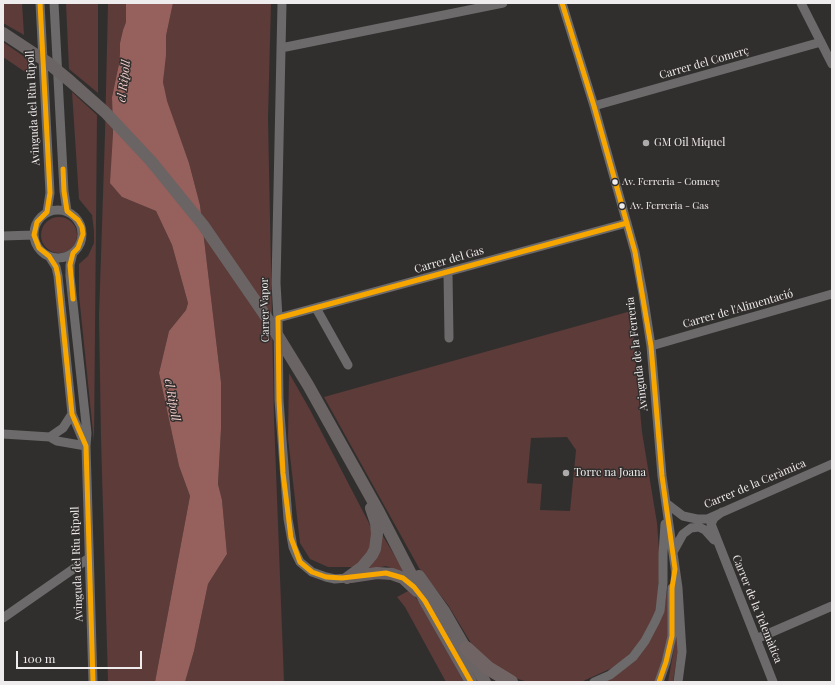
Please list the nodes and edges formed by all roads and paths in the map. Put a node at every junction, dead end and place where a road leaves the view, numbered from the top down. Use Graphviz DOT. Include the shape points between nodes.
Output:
graph roads {
  1 [pos="40,3"];
  2 [pos="54,3"];
  3 [pos="282,3"];
  4 [pos="503,3"];
  5 [pos="562,3"];
  6 [pos="801,3"];
  7 [pos="3,33"];
  8 [pos="821,42"];
  9 [pos="281,48"];
  10 [pos="832,64"];
  11 [pos="594,106"];
  12 [pos="67,211"];
  13 [pos="47,212"];
  14 [pos="627,222"];
  15 [pos="34,235"];
  16 [pos="3,236"];
  17 [pos="73,253"];
  18 [pos="49,256"];
  19 [pos="448,273"];
  20 [pos="832,294"];
  21 [pos="316,308"];
  22 [pos="278,318"];
  23 [pos="449,338"];
  24 [pos="650,346"];
  25 [pos="348,365"];
  26 [pos="72,414"];
  27 [pos="3,434"];
  28 [pos="50,437"];
  29 [pos="86,446"];
  30 [pos="832,464"];
  31 [pos="360,478"];
  32 [pos="666,503"];
  33 [pos="722,512"];
  34 [pos="398,546"];
  35 [pos="718,546"];
  36 [pos="672,552"];
  37 [pos="89,558"];
  38 [pos="674,569"];
  39 [pos="347,578"];
  40 [pos="425,601"];
  41 [pos="832,606"];
  42 [pos="3,618"];
  43 [pos="756,639"];
  44 [pos="466,648"];
  45 [pos="93,682"];
  46 [pos="471,682"];
  47 [pos="485,682"];
  48 [pos="511,682"];
  49 [pos="594,682"];
  50 [pos="659,682"];
  51 [pos="678,682"];
  52 [pos="773,682"];
  1 -- 13 [label="street, Avinguda del Riu Ripoll" via="50,193"];
  2 -- 12 [label="street"];
  3 -- 9 [label="street, Carrer Vapor"];
  4 -- 9 [label="street"];
  5 -- 11 [label="street, Avinguda de la Ferreria"];
  6 -- 8 [label="street"];
  7 -- 31 [label="main road" via="70,81 105,112 151,161 203,225 288,353"];
  8 -- 10 [label="street"];
  8 -- 11 [label="street, Carrer del Comerç"];
  9 -- 22 [label="street, Carrer Vapor" via="276,283"];
  11 -- 14 [label="street, Avinguda de la Ferreria"];
  12 -- 13 [label="street"];
  12 -- 17 [label="street" via="74,215 82,227 81,241"];
  13 -- 15 [label="street" via="37,222"];
  14 -- 19 [label="street, Carrer del Gas"];
  14 -- 24 [label="street, Avinguda de la Ferreria" via="635,252"];
  15 -- 16 [label="street"];
  15 -- 18 [label="street" via="39,248"];
  17 -- 18 [label="street" via="62,258"];
  17 -- 29 [label="street, Avinguda del Riu Ripoll" via="70,276"];
  18 -- 26 [label="street, Avinguda del Riu Ripoll" via="58,276"];
  19 -- 21 [label="street, Carrer del Gas"];
  19 -- 23 [label="street"];
  20 -- 24 [label="street, Carrer de l'Alimentació"];
  21 -- 22 [label="street, Carrer del Gas"];
  21 -- 25 [label="street"];
  22 -- 39 [label="street, Carrer Vapor" via="279,407 283,473 291,538 300,562 312,572 335,579"];
  24 -- 32 [label="street, Avinguda de la Ferreria"];
  26 -- 28 [label="street" via="63,428"];
  26 -- 29 [label="street, Avinguda del Riu Ripoll"];
  27 -- 28 [label="street"];
  28 -- 29 [label="street" via="57,441"];
  29 -- 37 [label="street, Avinguda del Riu Ripoll"];
  30 -- 33 [label="street, Carrer de la Ceràmica"];
  31 -- 34 [label="main road"];
  31 -- 39 [label="main road" via="376,523 376,542 368,561"];
  32 -- 33 [label="street, Carrer de la Ceràmica" via="677,513 689,518 707,519"];
  32 -- 36 [label="street, Avinguda de la Ferreria"];
  32 -- 49 [label="street" via="660,611 645,641 633,656 610,674"];
  33 -- 35 [label="street" via="711,524"];
  34 -- 40 [label="main road"];
  34 -- 44 [label="main road"];
  35 -- 36 [label="street" via="705,530 699,527 691,528 683,534"];
  35 -- 43 [label="street, Carrer de la Telemàtica"];
  36 -- 38 [label="street, Avinguda de la Ferreria"];
  37 -- 42 [label="street"];
  37 -- 45 [label="street, Avinguda del Riu Ripoll"];
  38 -- 50 [label="street" via="672,636"];
  38 -- 51 [label="street" via="682,641"];
  39 -- 40 [label="main road" via="377,573 398,576 408,582"];
  40 -- 46 [label="main road"];
  41 -- 43 [label="street"];
  43 -- 52 [label="street, Carrer de la Telemàtica"];
  44 -- 47 [label="main road"];
  44 -- 48 [label="highway" via="488,668"];
}
